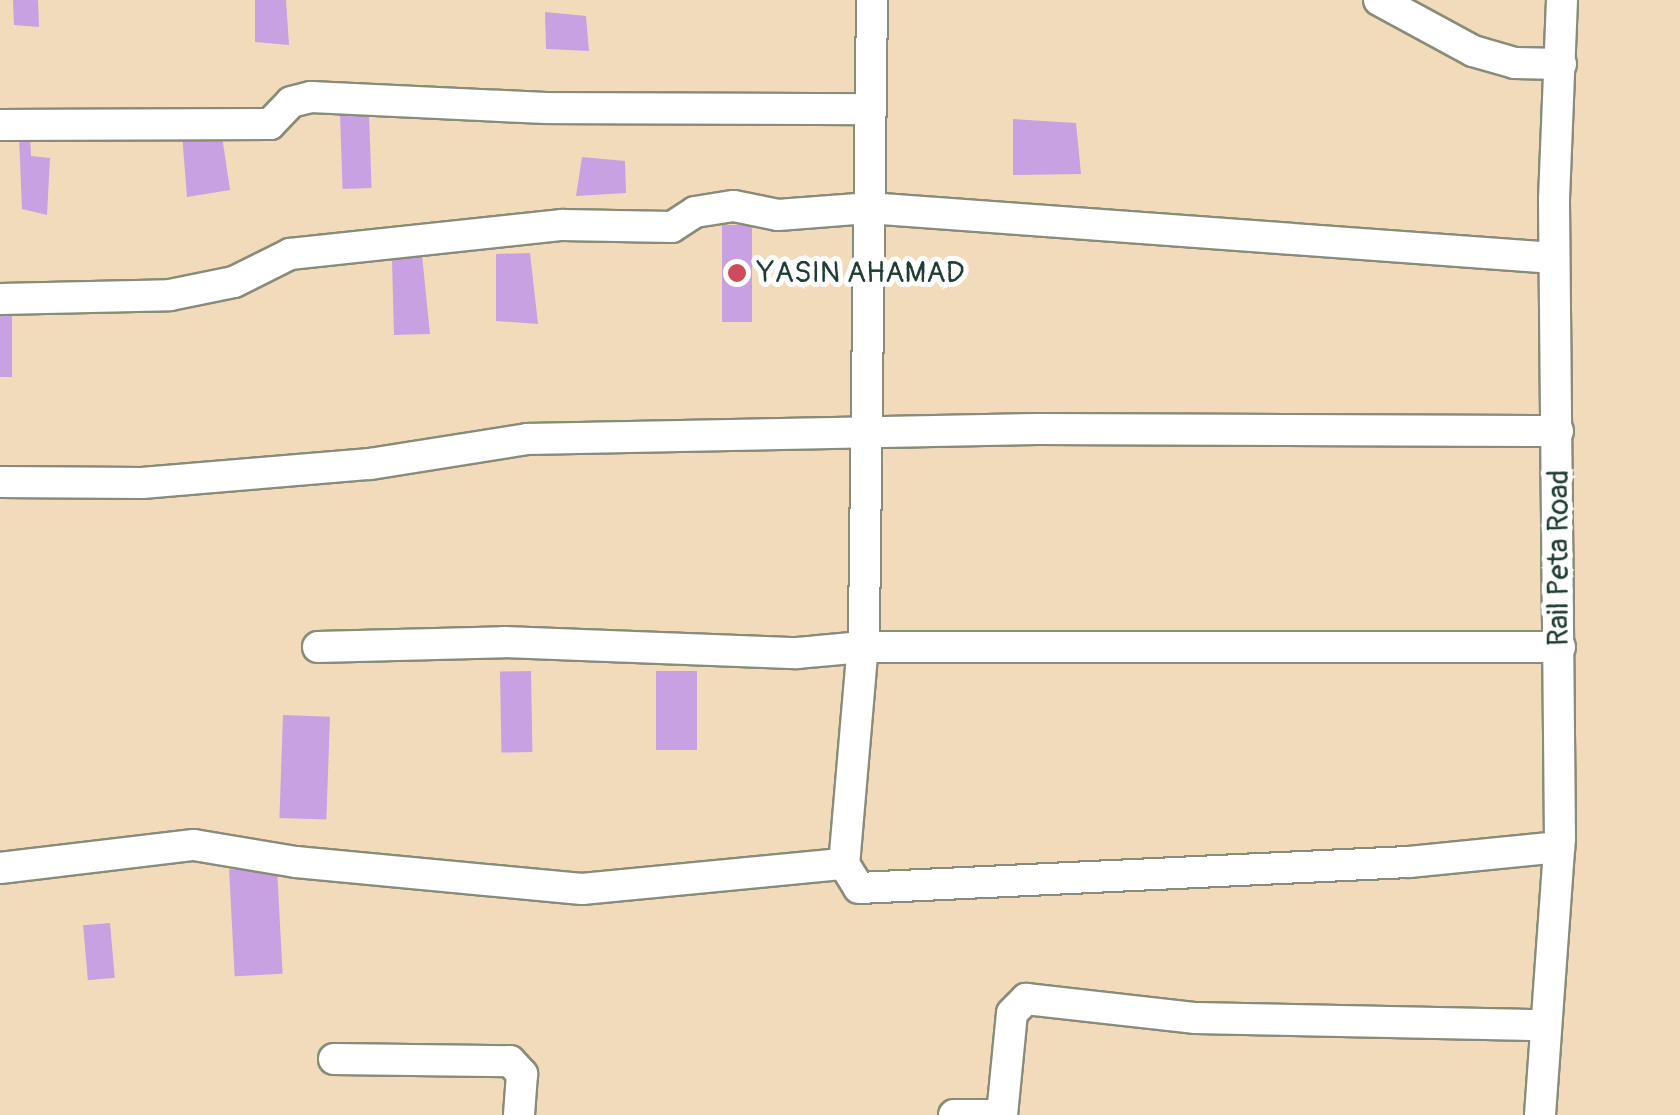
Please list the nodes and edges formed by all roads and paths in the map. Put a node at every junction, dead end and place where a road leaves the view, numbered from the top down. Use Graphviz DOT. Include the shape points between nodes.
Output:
graph roads {
  1 [pos="872,0"];
  2 [pos="1379,0"];
  3 [pos="1562,0"];
  4 [pos="1561,64"];
  5 [pos="870,109"];
  6 [pos="0,126"];
  7 [pos="868,208"];
  8 [pos="1554,258"];
  9 [pos="0,299"];
  10 [pos="864,430"];
  11 [pos="1558,430"];
  12 [pos="0,482"];
  13 [pos="863,646"];
  14 [pos="318,647"];
  15 [pos="1560,647"];
  16 [pos="1559,846"];
  17 [pos="844,864"];
  18 [pos="0,868"];
  19 [pos="1544,1025"];
  20 [pos="334,1059"];
  21 [pos="519,1115"];
  22 [pos="954,1115"];
  23 [pos="1000,1115"];
  24 [pos="1540,1115"];
  1 -- 5 [label="street"];
  2 -- 4 [label="street" via="1474,51 1516,64"];
  3 -- 4 [label="street, Rail Peta Road"];
  4 -- 8 [label="street, Rail Peta Road"];
  5 -- 6 [label="street" via="546,108 311,97 291,102 270,124"];
  5 -- 7 [label="street"];
  7 -- 8 [label="street"];
  7 -- 9 [label="street" via="778,215 734,206 694,212 672,227 562,225 457,234 290,254 234,282 170,295"];
  7 -- 10 [label="street"];
  8 -- 11 [label="street, Rail Peta Road"];
  10 -- 11 [label="street"];
  10 -- 12 [label="street" via="737,439 527,439 370,464 142,483"];
  10 -- 13 [label="street"];
  11 -- 15 [label="street, Rail Peta Road"];
  13 -- 14 [label="street" via="797,653 504,642"];
  13 -- 15 [label="street"];
  13 -- 17 [label="street"];
  15 -- 16 [label="street, Rail Peta Road"];
  16 -- 17 [label="street" via="1410,862 886,891 859,888"];
  16 -- 19 [label="street, Rail Peta Road"];
  17 -- 18 [label="street" via="582,890 296,862 194,845"];
  19 -- 23 [label="street" via="1196,1018 1026,1000 1012,1013"];
  19 -- 24 [label="street, Rail Peta Road"];
  20 -- 21 [label="street" via="510,1062 522,1074"];
  22 -- 23 [label="street"];
}
